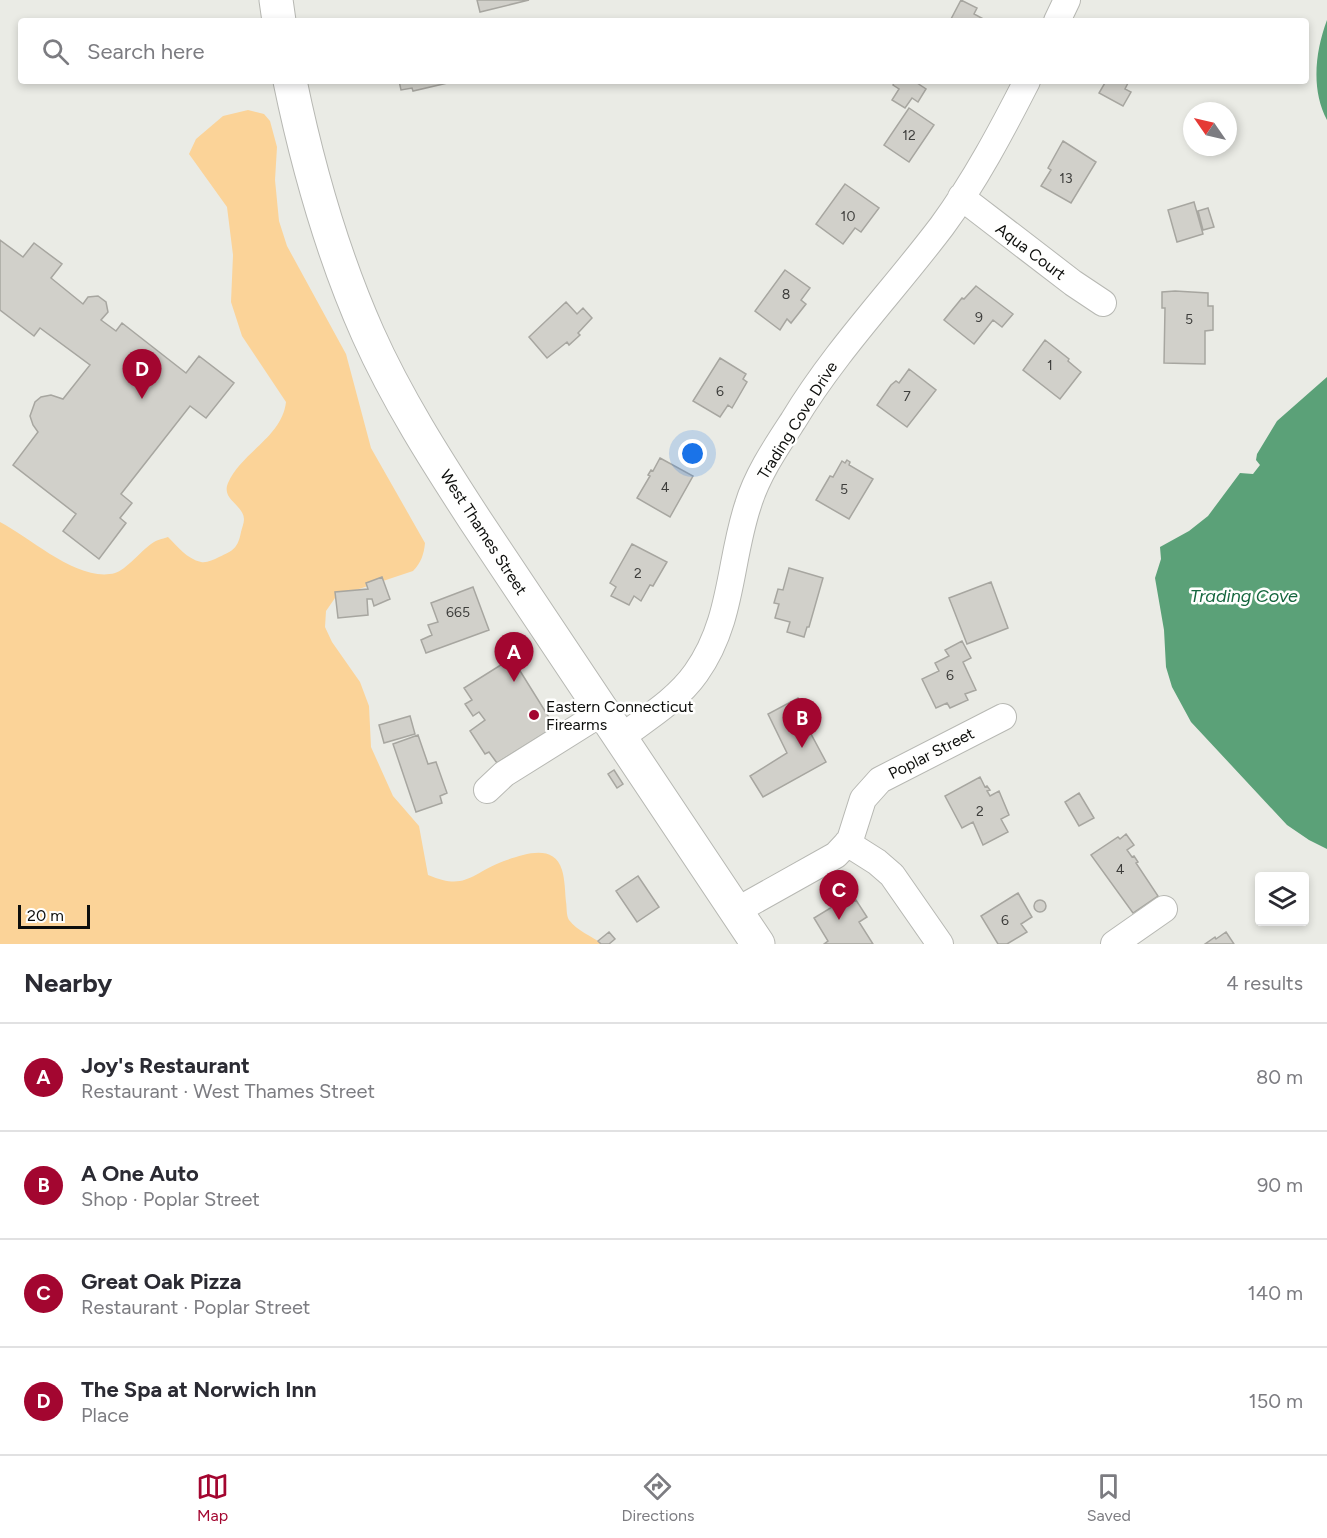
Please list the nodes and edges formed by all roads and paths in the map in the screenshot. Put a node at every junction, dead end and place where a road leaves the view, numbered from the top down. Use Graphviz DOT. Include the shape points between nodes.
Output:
graph roads {
  1 [pos="276,0"];
  2 [pos="1067,0"];
  3 [pos="279,18"];
  4 [pos="1058,18"];
  5 [pos="291,84"];
  6 [pos="1025,84"];
  7 [pos="961,197"];
  8 [pos="1103,303"];
  9 [pos="1004,717"];
  10 [pos="612,725"];
  11 [pos="487,790"];
  12 [pos="847,843"];
  13 [pos="1164,909"];
  14 [pos="736,911"];
  15 [pos="758,944"];
  16 [pos="940,944"];
  17 [pos="1114,944"];
  1 -- 3 [label="main road"];
  2 -- 4 [label="street"];
  5 -- 10 [label="main road, West Thames Street" via="318,200 351,294 384,367 438,463"];
  6 -- 7 [label="street, Trading Cove Drive"];
  7 -- 8 [label="street, Aqua Court"];
  7 -- 10 [label="street, Trading Cove Drive" via="830,365 764,470 748,505 722,621 702,665 672,699"];
  9 -- 12 [label="street, Poplar Street" via="880,780 862,799"];
  10 -- 11 [label="street, Trading Cove Drive" via="504,774"];
  10 -- 14 [label="main road, West Thames Street"];
  12 -- 14 [label="street" via="836,855"];
  12 -- 16 [label="street" via="892,875"];
  13 -- 17 [label="street"];
  14 -- 15 [label="main road, West Thames Street"];
}
